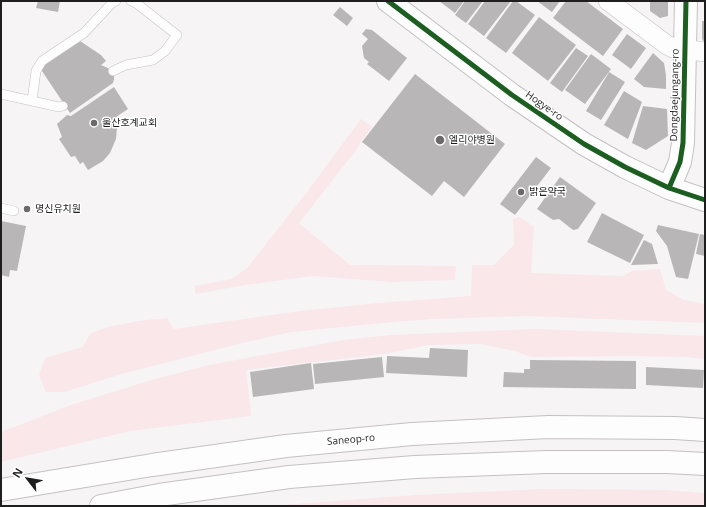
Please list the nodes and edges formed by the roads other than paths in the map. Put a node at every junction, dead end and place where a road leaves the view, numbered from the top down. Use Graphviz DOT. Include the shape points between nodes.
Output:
graph roads {
  1 [pos="116,1"];
  2 [pos="131,1"];
  3 [pos="388,1"];
  4 [pos="608,1"];
  5 [pos="686,1"];
  6 [pos="695,51"];
  7 [pos="112,71"];
  8 [pos="1,94"];
  9 [pos="32,101"];
  10 [pos="63,106"];
  11 [pos="670,188"];
  12 [pos="705,200"];
  13 [pos="1,208"];
  14 [pos="14,211"];
  15 [pos="705,430"];
  16 [pos="705,464"];
  17 [pos="1,490"];
  18 [pos="101,506"];
  1 -- 9 [label="lane" via="84,33 42,61 36,71"];
  2 -- 7 [label="lane" via="177,34 165,52 154,60 126,65"];
  3 -- 11 [label="main road, Hogye-ro" via="512,95 578,141"];
  4 -- 6 [label="street" via="667,45"];
  5 -- 6 [label="main road, Dongdaejungang-ro"];
  6 -- 11 [label="main road, Dongdaejungang-ro" via="680,162"];
  8 -- 9 [label="lane"];
  9 -- 10 [label="lane"];
  11 -- 12 [label="main road, Hogye-ro"];
  13 -- 14 [label="lane"];
  15 -- 17 [label="main road, Saneop-ro" via="548,427 412,434 286,446 152,464"];
  16 -- 18 [label="main road" via="546,462 415,467 289,477 159,495"];
}
